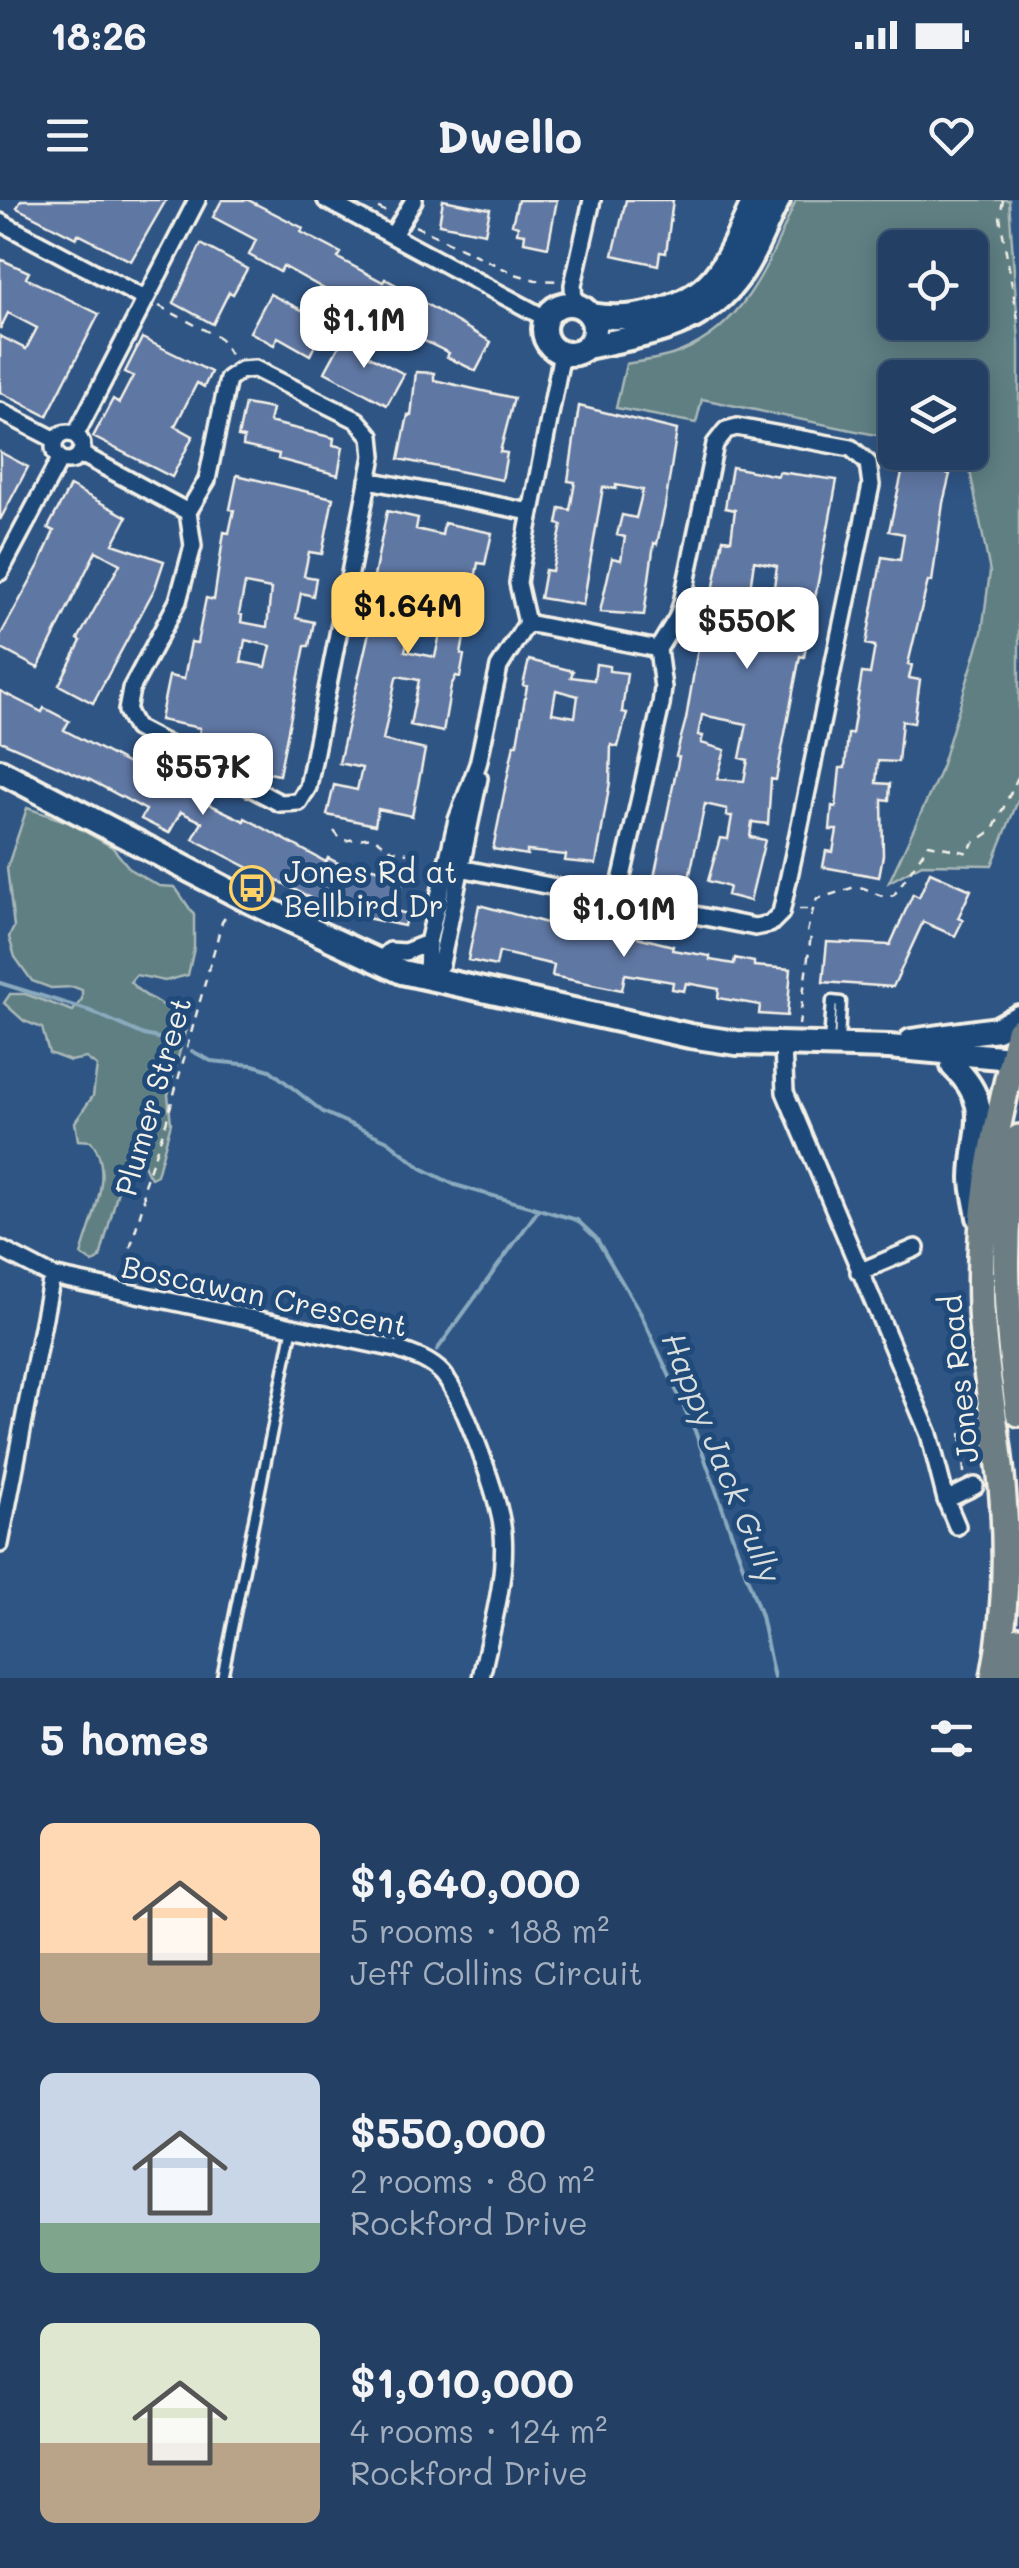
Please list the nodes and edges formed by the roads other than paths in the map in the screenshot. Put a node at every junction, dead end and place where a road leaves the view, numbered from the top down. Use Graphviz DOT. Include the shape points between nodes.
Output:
graph roads {
  1 [pos="197,200"];
  2 [pos="326,200"];
  3 [pos="414,200"];
  4 [pos="592,200"];
  5 [pos="754,200"];
  6 [pos="778,200"];
  7 [pos="0,222"];
  8 [pos="393,235"];
  9 [pos="145,299"];
  10 [pos="579,302"];
  11 [pos="546,319"];
  12 [pos="587,347"];
  13 [pos="562,354"];
  14 [pos="0,411"];
  15 [pos="76,434"];
  16 [pos="56,440"];
  17 [pos="81,454"];
  18 [pos="60,459"];
  19 [pos="368,480"];
  20 [pos="188,512"];
  21 [pos="530,512"];
  22 [pos="0,572"];
  23 [pos="526,622"];
  24 [pos="658,649"];
  25 [pos="0,771"];
  26 [pos="453,866"];
  27 [pos="618,899"];
  28 [pos="428,944"];
  29 [pos="377,963"];
  30 [pos="427,979"];
  31 [pos="837,1002"];
  32 [pos="1019,1017"];
  33 [pos="1019,1030"];
  34 [pos="790,1040"];
  35 [pos="889,1047"];
  36 [pos="832,1048"];
  37 [pos="953,1066"];
  38 [pos="1014,1067"];
  39 [pos="1019,1138"];
  40 [pos="980,1226"];
  41 [pos="916,1248"];
  42 [pos="0,1249"];
  43 [pos="860,1272"];
  44 [pos="52,1276"];
  45 [pos="293,1326"];
  46 [pos="1019,1413"];
  47 [pos="970,1488"];
  48 [pos="946,1500"];
  49 [pos="958,1526"];
  50 [pos="0,1544"];
  51 [pos="1019,1640"];
  52 [pos="222,1678"];
  53 [pos="482,1678"];
  54 [pos="994,1678"];
  55 [pos="1012,1678"];
  1 -- 9 [label="street"];
  2 -- 8 [label="street"];
  3 -- 8 [label="street"];
  4 -- 10 [label="street"];
  5 -- 10 [label="street" via="719,272 696,294 625,318"];
  6 -- 12 [label="street" via="736,282 707,310 657,333"];
  7 -- 9 [label="street"];
  8 -- 11 [label="street"];
  9 -- 15 [label="street"];
  10 -- 11 [label="street" via="558,307"];
  10 -- 12 [label="street" via="594,335"];
  11 -- 13 [label="street" via="545,336"];
  12 -- 13 [label="street"];
  13 -- 21 [label="street"];
  14 -- 16 [label="street"];
  15 -- 16 [label="street" via="65,432"];
  15 -- 17 [label="street"];
  16 -- 18 [label="street"];
  17 -- 18 [label="street"];
  17 -- 20 [label="street"];
  18 -- 22 [label="street"];
  19 -- 20 [label="street" via="371,436 358,420 256,370 241,370 228,379 207,480"];
  19 -- 20 [label="street" via="308,787 288,804 136,728 128,711 132,690 178,601 193,546"];
  19 -- 21 [label="street"];
  21 -- 23 [label="street" via="518,583"];
  23 -- 24 [label="street"];
  23 -- 26 [label="street" via="499,667 479,780"];
  24 -- 27 [label="street" via="661,705"];
  24 -- 27 [label="street" via="677,618 714,444 726,430 851,448 868,463 872,485 776,920 755,927"];
  25 -- 29 [label="street"];
  26 -- 27 [label="street"];
  26 -- 28 [label="street"];
  26 -- 30 [label="street" via="442,964"];
  28 -- 29 [label="street" via="390,951"];
  28 -- 30 [label="street"];
  29 -- 30 [label="street"];
  30 -- 34 [label="street" via="690,1036"];
  31 -- 36 [label="lane"];
  32 -- 35 [label="street" via="997,1029"];
  33 -- 38 [label="main road, Jones Road"];
  34 -- 36 [label="street"];
  34 -- 43 [label="street, Jones Road" via="785,1092"];
  35 -- 36 [label="street"];
  35 -- 38 [label="street"];
  36 -- 37 [label="street"];
  37 -- 38 [label="street"];
  37 -- 40 [label="street" via="973,1085"];
  38 -- 40 [label="main road, Jones Road"];
  39 -- 46 [label="main road, Jones Road" via="1005,1253"];
  40 -- 54 [label="main road, Jones Road" via="984,1348 1007,1577"];
  41 -- 43 [label="street"];
  42 -- 44 [label="street, Boscawan Crescent"];
  43 -- 48 [label="street, Jones Road" via="928,1434"];
  44 -- 45 [label="street, Boscawan Crescent"];
  44 -- 50 [label="street"];
  45 -- 52 [label="lane"];
  45 -- 53 [label="street, Boscawan Crescent" via="421,1357 444,1376 494,1489 503,1534"];
  47 -- 48 [label="street"];
  48 -- 49 [label="street, Jones Road"];
  51 -- 55 [label="main road"];
}
